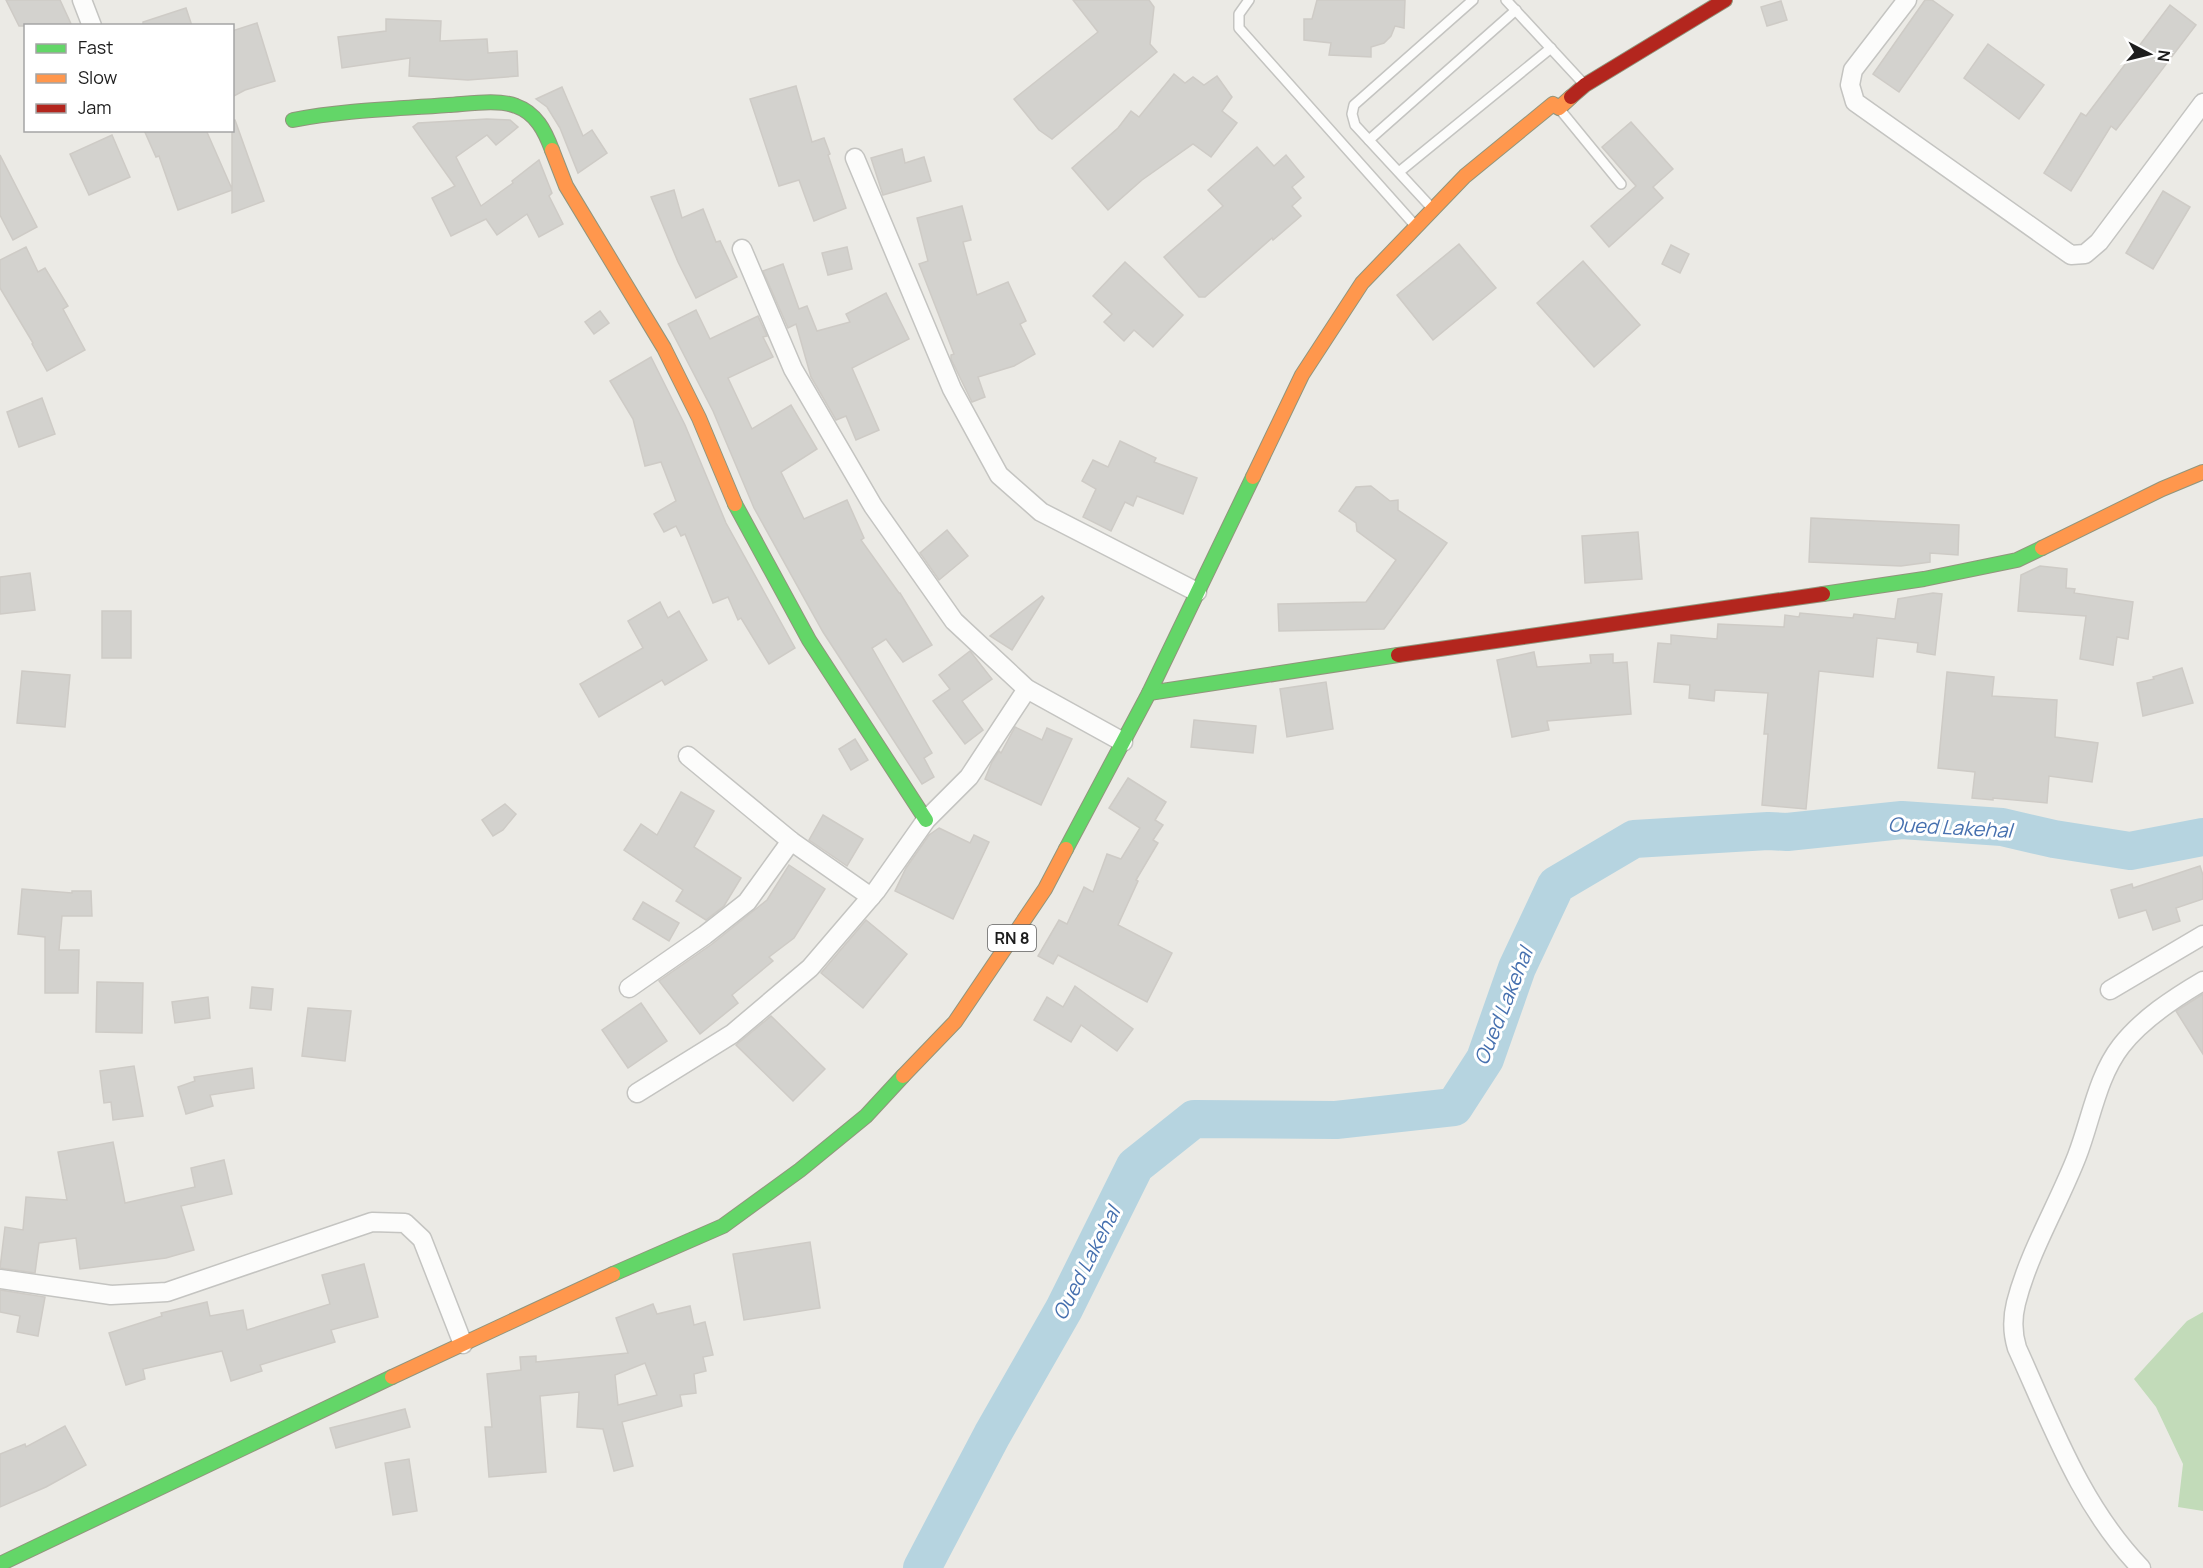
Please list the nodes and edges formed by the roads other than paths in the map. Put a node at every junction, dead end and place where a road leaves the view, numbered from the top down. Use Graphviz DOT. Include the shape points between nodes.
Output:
graph roads {
  1 [pos="81,0"];
  2 [pos="1249,0"];
  3 [pos="1473,0"];
  4 [pos="1506,0"];
  5 [pos="1725,0"];
  6 [pos="1907,0"];
  7 [pos="1516,10"];
  8 [pos="91,24"];
  9 [pos="1551,48"];
  10 [pos="1585,85"];
  11 [pos="2203,104"];
  12 [pos="1559,108"];
  13 [pos="293,120"];
  14 [pos="1370,140"];
  15 [pos="855,158"];
  16 [pos="1399,172"];
  17 [pos="1621,184"];
  18 [pos="1433,209"];
  19 [pos="1416,226"];
  20 [pos="742,249"];
  21 [pos="2203,472"];
  22 [pos="1197,592"];
  23 [pos="1027,689"];
  24 [pos="1149,693"];
  25 [pos="1123,742"];
  26 [pos="688,756"];
  27 [pos="926,820"];
  28 [pos="791,841"];
  29 [pos="871,897"];
  30 [pos="2203,935"];
  31 [pos="2203,981"];
  32 [pos="629,988"];
  33 [pos="2110,990"];
  34 [pos="637,1093"];
  35 [pos="0,1279"];
  36 [pos="463,1344"];
  37 [pos="0,1564"];
  38 [pos="2141,1568"];
  1 -- 8 [label="street"];
  2 -- 19 [label="lane" via="1239,14 1239,28"];
  3 -- 14 [label="lane" via="1354,105 1355,125"];
  4 -- 7 [label="lane"];
  5 -- 10 [label="main road, RN 8"];
  6 -- 11 [label="street" via="1853,70 1850,85 1855,102 2071,255 2085,254 2099,242"];
  7 -- 9 [label="lane"];
  7 -- 14 [label="lane"];
  9 -- 10 [label="lane"];
  9 -- 16 [label="lane"];
  10 -- 12 [label="main road, RN 8"];
  12 -- 17 [label="lane"];
  12 -- 18 [label="main road, RN 8" via="1553,104 1465,176"];
  13 -- 27 [label="main road" via="329,113 486,103 515,105 534,116 566,186 664,348 740,515 809,640"];
  14 -- 16 [label="lane"];
  15 -- 22 [label="street" via="952,389 999,475 1041,512"];
  16 -- 18 [label="lane"];
  18 -- 19 [label="main road, RN 8"];
  19 -- 22 [label="main road, RN 8" via="1362,283 1302,375"];
  20 -- 23 [label="street" via="793,369 873,506 954,621"];
  21 -- 24 [label="main road" via="2017,560 1923,579"];
  22 -- 24 [label="main road, RN 8"];
  23 -- 25 [label="street"];
  23 -- 27 [label="street" via="969,777"];
  24 -- 25 [label="main road, RN 8"];
  25 -- 36 [label="main road, RN 8" via="1046,889 955,1022 866,1116 723,1227"];
  26 -- 28 [label="street"];
  27 -- 29 [label="street"];
  28 -- 29 [label="street"];
  28 -- 32 [label="street" via="747,902"];
  29 -- 34 [label="street" via="810,968 732,1034"];
  30 -- 33 [label="street"];
  31 -- 38 [label="street" via="2141,1026 2121,1046 2106,1070 2077,1156 2029,1267 2012,1322 2017,1348 2072,1471 2104,1525"];
  35 -- 36 [label="street" via="111,1295 167,1292 372,1222 405,1223 422,1239"];
  36 -- 37 [label="main road, RN 8"];
}
